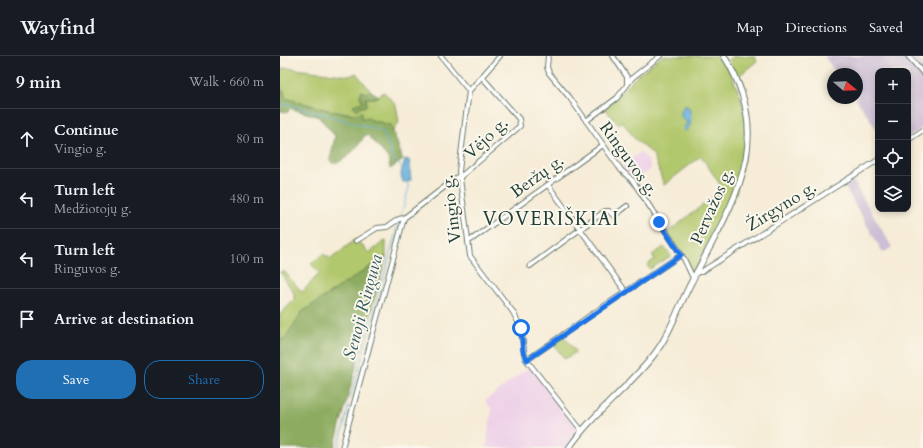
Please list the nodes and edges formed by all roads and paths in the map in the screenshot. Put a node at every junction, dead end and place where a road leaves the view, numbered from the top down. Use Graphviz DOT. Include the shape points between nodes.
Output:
graph roads {
  1 [pos="441,56"];
  2 [pos="500,56"];
  3 [pos="548,56"];
  4 [pos="613,56"];
  5 [pos="660,56"];
  6 [pos="724,56"];
  7 [pos="908,56"];
  8 [pos="923,73"];
  9 [pos="482,77"];
  10 [pos="627,77"];
  11 [pos="632,78"];
  12 [pos="627,85"];
  13 [pos="469,91"];
  14 [pos="586,121"];
  15 [pos="923,130"];
  16 [pos="911,138"];
  17 [pos="603,145"];
  18 [pos="875,162"];
  19 [pos="459,177"];
  20 [pos="548,184"];
  21 [pos="627,206"];
  22 [pos="404,218"];
  23 [pos="580,229"];
  24 [pos="356,241"];
  25 [pos="468,242"];
  26 [pos="681,255"];
  27 [pos="530,266"];
  28 [pos="696,272"];
  29 [pos="693,278"];
  30 [pos="626,292"];
  31 [pos="527,360"];
  32 [pos="582,431"];
  33 [pos="342,448"];
  34 [pos="569,448"];
  1 -- 13 [label="street"];
  2 -- 9 [label="street"];
  3 -- 14 [label="street, Ringuvos g." via="549,73"];
  4 -- 10 [label="street"];
  5 -- 11 [label="street"];
  6 -- 28 [label="main road, Pervažos g." via="746,108 748,134 745,164 736,196"];
  7 -- 8 [label="street"];
  9 -- 13 [label="street"];
  9 -- 19 [label="street, Vėjo g." via="519,119 520,126"];
  10 -- 11 [label="street"];
  10 -- 12 [label="street"];
  11 -- 12 [label="street"];
  12 -- 14 [label="street" via="617,98"];
  13 -- 19 [label="street, Vingio g."];
  14 -- 17 [label="street, Ringuvos g."];
  15 -- 16 [label="street"];
  17 -- 20 [label="street, Beržų g."];
  17 -- 26 [label="street, Ringuvos g." via="621,170 630,177"];
  18 -- 28 [label="street, Žirgyno g." via="701,272"];
  19 -- 22 [label="street" via="454,178"];
  19 -- 25 [label="street, Vingio g."];
  20 -- 23 [label="street"];
  20 -- 25 [label="street, Beržų g."];
  21 -- 23 [label="street" via="614,216 606,210"];
  22 -- 24 [label="street" via="398,218 387,227 377,228"];
  22 -- 33 [label="street"];
  23 -- 27 [label="street"];
  23 -- 30 [label="street"];
  25 -- 31 [label="street, Vingio g." via="470,256 506,301 518,322"];
  26 -- 29 [label="street, Ringuvos g."];
  26 -- 30 [label="street"];
  28 -- 29 [label="main road, Pervažos g."];
  29 -- 32 [label="main road, Pervažos g." via="654,355"];
  30 -- 31 [label="street"];
  31 -- 32 [label="street, Vingio g."];
  32 -- 34 [label="main road, Pervažos g."];
}
